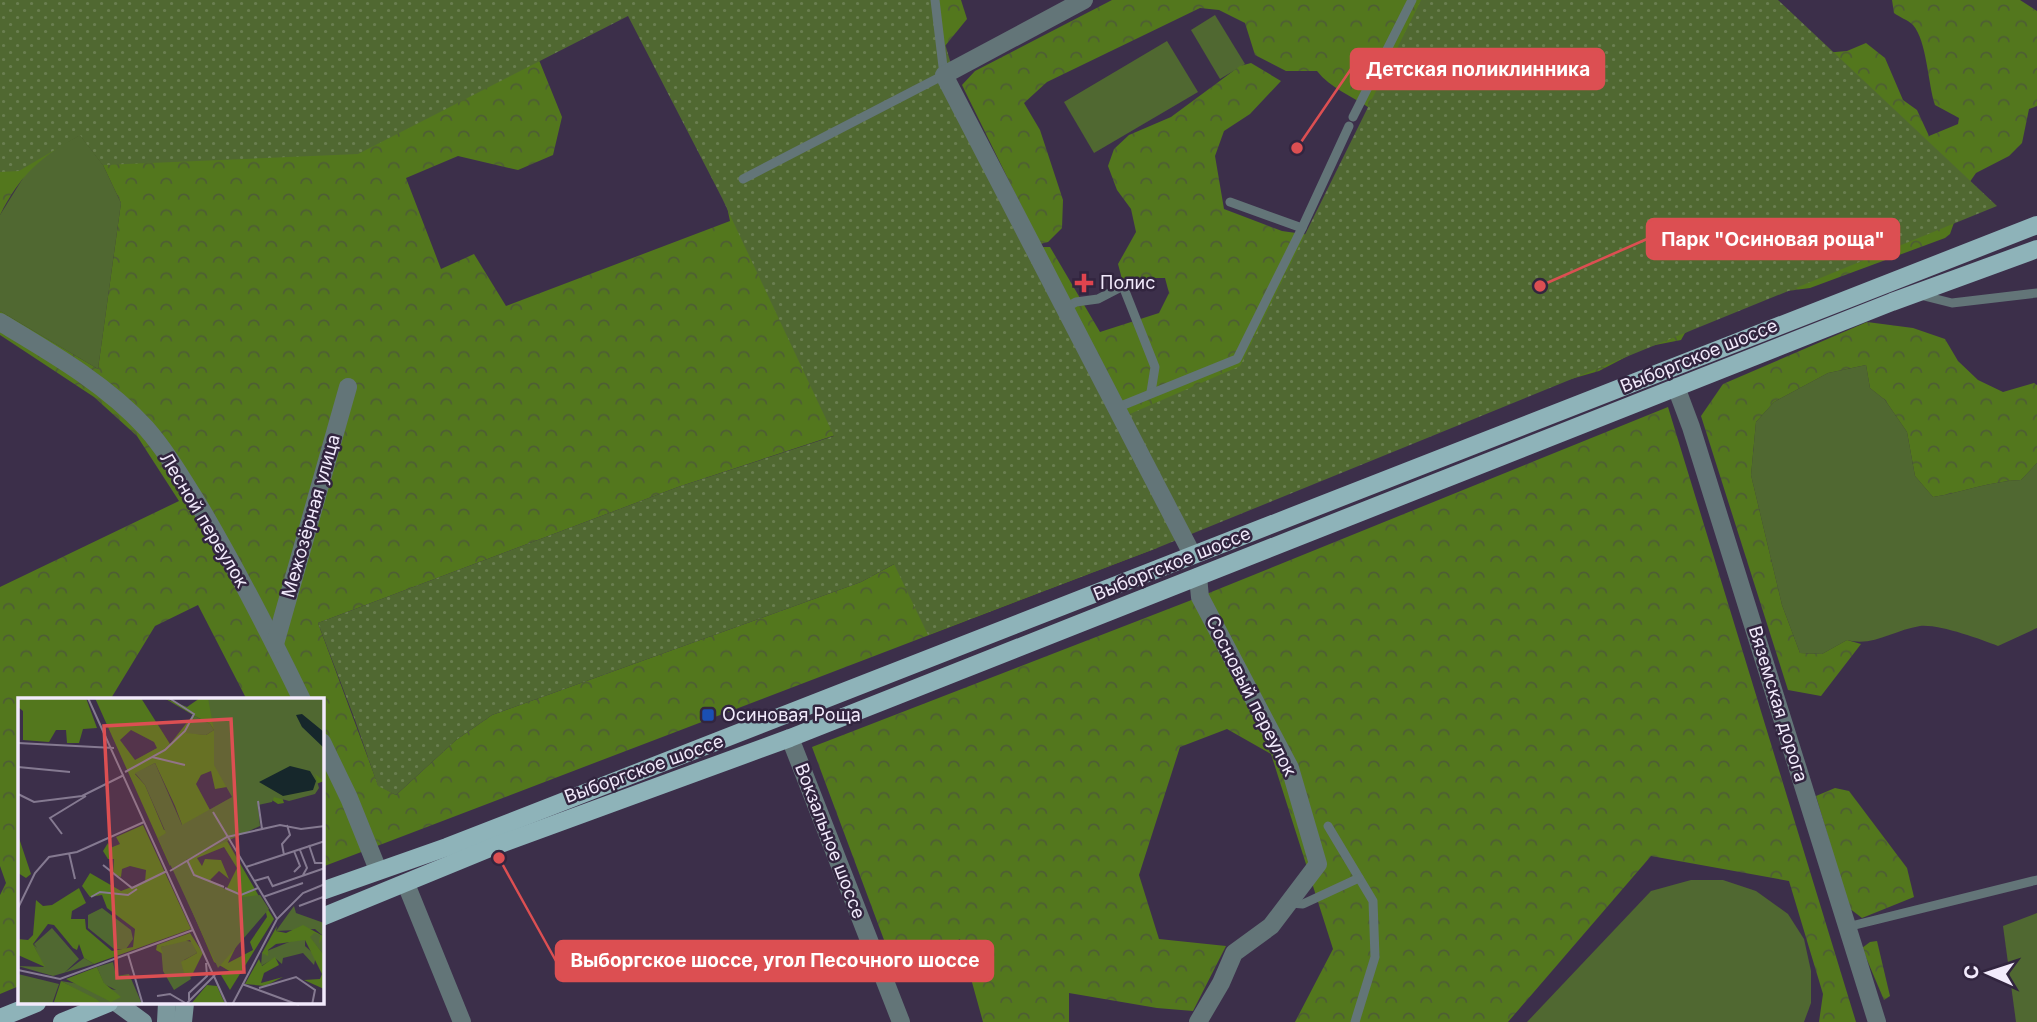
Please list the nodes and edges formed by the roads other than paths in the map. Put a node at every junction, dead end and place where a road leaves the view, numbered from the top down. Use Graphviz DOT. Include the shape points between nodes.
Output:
graph roads {
  1 [pos="935,0"];
  2 [pos="1084,0"];
  3 [pos="1412,0"];
  4 [pos="944,75"];
  5 [pos="743,179"];
  6 [pos="1230,202"];
  7 [pos="1302,228"];
  8 [pos="2036,228"];
  9 [pos="2037,249"];
  10 [pos="2037,293"];
  11 [pos="1915,294"];
  12 [pos="1065,308"];
  13 [pos="0,322"];
  14 [pos="348,387"];
  15 [pos="1676,387"];
  16 [pos="1151,392"];
  17 [pos="1116,408"];
  18 [pos="1192,554"];
  19 [pos="1198,577"];
  20 [pos="275,644"];
  21 [pos="301,698"];
  22 [pos="790,738"];
  23 [pos="324,746"];
  24 [pos="1328,826"];
  25 [pos="378,870"];
  26 [pos="1359,878"];
  27 [pos="2037,880"];
  28 [pos="406,884"];
  29 [pos="324,890"];
  30 [pos="1289,902"];
  31 [pos="324,916"];
  32 [pos="1847,927"];
  33 [pos="35,1004"];
  34 [pos="107,1004"];
  35 [pos="118,1004"];
  36 [pos="167,1004"];
  37 [pos="185,1004"];
  38 [pos="0,1018"];
  39 [pos="62,1022"];
  40 [pos="143,1022"];
  41 [pos="166,1022"];
  42 [pos="183,1022"];
  43 [pos="462,1022"];
  44 [pos="901,1022"];
  45 [pos="1198,1022"];
  46 [pos="1355,1022"];
  47 [pos="1877,1022"];
  1 -- 4 [label="lane"];
  2 -- 4 [label="street"];
  3 -- 7 [label="lane"];
  4 -- 5 [label="lane"];
  4 -- 12 [label="street"];
  6 -- 7 [label="lane"];
  7 -- 16 [label="lane" via="1237,359"];
  8 -- 18 [label="main road, Выборгское шоссе"];
  9 -- 11 [label="main road, Выборгское шоссе"];
  10 -- 11 [label="lane" via="1952,303"];
  11 -- 15 [label="main road, Выборгское шоссе"];
  12 -- 16 [label="lane" via="1123,286 1155,368"];
  12 -- 17 [label="street"];
  13 -- 20 [label="street, Лесной переулок" via="78,372 146,428 221,543"];
  14 -- 20 [label="street, Межозёрная улица"];
  15 -- 19 [label="main road, Выборгское шоссе"];
  15 -- 32 [label="street, Вяземская дорога"];
  16 -- 17 [label="lane"];
  17 -- 18 [label="street"];
  18 -- 25 [label="main road, Выборгское шоссе" via="447,847"];
  19 -- 22 [label="main road, Выборгское шоссе"];
  19 -- 30 [label="street, Сосновый переулок" via="1200,597 1290,768 1318,864"];
  20 -- 21 [label="street, Лесной переулок"];
  22 -- 28 [label="main road, Выборгское шоссе" via="495,846"];
  22 -- 44 [label="street, Вокзальное шоссе"];
  23 -- 25 [label="street"];
  24 -- 26 [label="lane"];
  25 -- 29 [label="main road, Выборгское шоссе"];
  26 -- 30 [label="lane" via="1303,904"];
  26 -- 46 [label="lane" via="1373,901 1375,957"];
  27 -- 32 [label="lane"];
  28 -- 31 [label="main road, Выборгское шоссе"];
  28 -- 43 [label="street"];
  30 -- 45 [label="street, Сосновый переулок" via="1271,926 1234,953"];
  32 -- 47 [label="street, Вяземская дорога"];
  33 -- 38 [label="main road"];
  34 -- 39 [label="main road"];
  35 -- 40 [label="main road"];
  36 -- 41 [label="main road"];
  37 -- 42 [label="main road"];
}
